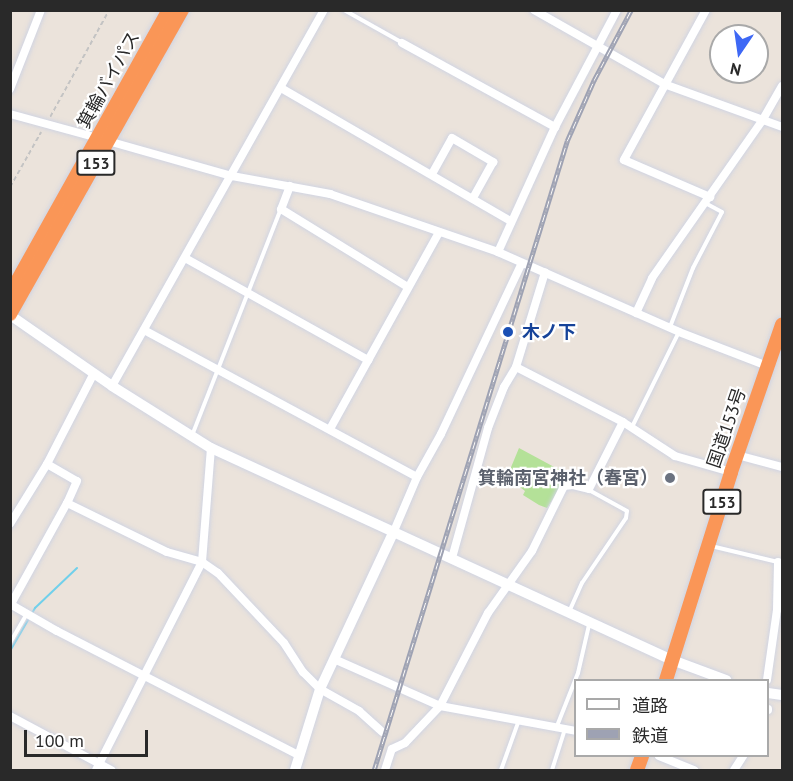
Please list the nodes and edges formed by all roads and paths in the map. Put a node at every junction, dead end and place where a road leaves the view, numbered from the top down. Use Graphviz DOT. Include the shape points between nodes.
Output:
graph roads {
  1 [pos="41,10"];
  2 [pos="110,10"];
  3 [pos="169,10"];
  4 [pos="182,10"];
  5 [pos="324,10"];
  6 [pos="344,10"];
  7 [pos="534,10"];
  8 [pos="617,10"];
  9 [pos="706,10"];
  10 [pos="402,42"];
  11 [pos="597,46"];
  12 [pos="664,84"];
  13 [pos="783,86"];
  14 [pos="281,88"];
  15 [pos="10,89"];
  16 [pos="10,114"];
  17 [pos="762,121"];
  18 [pos="46,124"];
  19 [pos="555,127"];
  20 [pos="783,127"];
  21 [pos="103,140"];
  22 [pos="432,174"];
  23 [pos="232,176"];
  24 [pos="290,186"];
  25 [pos="10,187"];
  26 [pos="473,198"];
  27 [pos="708,200"];
  28 [pos="281,209"];
  29 [pos="510,221"];
  30 [pos="439,232"];
  31 [pos="498,252"];
  32 [pos="185,258"];
  33 [pos="522,263"];
  34 [pos="545,272"];
  35 [pos="408,287"];
  36 [pos="10,294"];
  37 [pos="250,294"];
  38 [pos="636,313"];
  39 [pos="10,315"];
  40 [pos="783,325"];
  41 [pos="670,327"];
  42 [pos="144,330"];
  43 [pos="679,332"];
  44 [pos="368,360"];
  45 [pos="767,366"];
  46 [pos="516,367"];
  47 [pos="217,369"];
  48 [pos="94,373"];
  49 [pos="112,386"];
  50 [pos="622,422"];
  51 [pos="632,428"];
  52 [pos="330,429"];
  53 [pos="191,437"];
  54 [pos="211,448"];
  55 [pos="737,455"];
  56 [pos="46,464"];
  57 [pos="783,467"];
  58 [pos="731,472"];
  59 [pos="417,477"];
  60 [pos="589,489"];
  61 [pos="68,503"];
  62 [pos="10,524"];
  63 [pos="394,531"];
  64 [pos="708,545"];
  65 [pos="452,558"];
  66 [pos="202,562"];
  67 [pos="780,563"];
  68 [pos="508,584"];
  69 [pos="11,604"];
  70 [pos="569,612"];
  71 [pos="27,614"];
  72 [pos="590,622"];
  73 [pos="10,643"];
  74 [pos="334,659"];
  75 [pos="672,660"];
  76 [pos="145,676"];
  77 [pos="576,679"];
  78 [pos="667,679"];
  79 [pos="721,679"];
  80 [pos="767,679"];
  81 [pos="574,686"];
  82 [pos="320,688"];
  83 [pos="440,706"];
  84 [pos="10,716"];
  85 [pos="519,720"];
  86 [pos="561,728"];
  87 [pos="574,731"];
  88 [pos="382,732"];
  89 [pos="300,756"];
  90 [pos="661,757"];
  91 [pos="742,757"];
  92 [pos="97,767"];
  93 [pos="111,771"];
  94 [pos="295,771"];
  95 [pos="385,771"];
  96 [pos="501,771"];
  97 [pos="552,771"];
  98 [pos="694,771"];
  99 [pos="734,771"];
  1 -- 15 [label="street"];
  2 -- 18 [label="path"];
  3 -- 21 [label="highway, 箕輪バイパス / 153"];
  4 -- 21 [label="highway, 箕輪バイパス / 153"];
  5 -- 14 [label="street"];
  6 -- 10 [label="lane"];
  7 -- 11 [label="street"];
  8 -- 11 [label="street"];
  9 -- 12 [label="street"];
  10 -- 19 [label="street"];
  11 -- 12 [label="street"];
  11 -- 19 [label="street"];
  12 -- 17 [label="street"];
  12 -- 27 [label="street" via="624,160"];
  13 -- 17 [label="street"];
  14 -- 22 [label="street"];
  14 -- 23 [label="street"];
  16 -- 18 [label="street"];
  17 -- 20 [label="street"];
  17 -- 27 [label="street"];
  18 -- 21 [label="street"];
  18 -- 25 [label="path"];
  19 -- 29 [label="street"];
  21 -- 23 [label="street"];
  21 -- 36 [label="highway, 箕輪バイパス / 153"];
  21 -- 39 [label="highway, 箕輪バイパス / 153"];
  22 -- 26 [label="street"];
  22 -- 26 [label="street" via="452,138 493,162"];
  23 -- 24 [label="street"];
  23 -- 32 [label="street"];
  24 -- 28 [label="street"];
  24 -- 30 [label="street" via="330,194"];
  26 -- 29 [label="street"];
  27 -- 38 [label="street" via="652,278"];
  27 -- 41 [label="lane" via="722,212 693,268"];
  28 -- 35 [label="street"];
  28 -- 37 [label="lane"];
  29 -- 31 [label="street"];
  30 -- 31 [label="street"];
  30 -- 35 [label="street"];
  31 -- 33 [label="street"];
  32 -- 37 [label="street"];
  32 -- 42 [label="street"];
  33 -- 34 [label="street"];
  33 -- 59 [label="street"];
  34 -- 38 [label="street"];
  34 -- 46 [label="street"];
  35 -- 44 [label="street"];
  37 -- 44 [label="street"];
  37 -- 47 [label="lane"];
  38 -- 41 [label="street"];
  39 -- 48 [label="street"];
  40 -- 45 [label="highway, 国道153号 / 153"];
  41 -- 43 [label="street"];
  42 -- 47 [label="street"];
  42 -- 49 [label="street"];
  43 -- 45 [label="street"];
  43 -- 51 [label="lane"];
  44 -- 52 [label="street"];
  45 -- 55 [label="highway, 国道153号 / 153"];
  46 -- 50 [label="street"];
  46 -- 65 [label="street" via="488,428"];
  47 -- 52 [label="street"];
  47 -- 53 [label="lane"];
  48 -- 49 [label="street"];
  48 -- 56 [label="street"];
  49 -- 53 [label="street"];
  50 -- 51 [label="street"];
  50 -- 60 [label="street"];
  51 -- 58 [label="street" via="675,456"];
  52 -- 59 [label="street"];
  53 -- 54 [label="street"];
  54 -- 63 [label="street"];
  54 -- 66 [label="street"];
  55 -- 57 [label="street"];
  55 -- 58 [label="highway, 国道153号 / 153"];
  56 -- 61 [label="street" via="77,481"];
  56 -- 62 [label="street"];
  58 -- 64 [label="highway, 国道153号 / 153"];
  59 -- 63 [label="street"];
  60 -- 68 [label="street" via="564,486 532,551"];
  60 -- 70 [label="lane" via="627,511 626,518 582,583"];
  61 -- 66 [label="street" via="167,552"];
  61 -- 69 [label="street"];
  63 -- 65 [label="street"];
  63 -- 74 [label="street"];
  64 -- 67 [label="lane"];
  64 -- 75 [label="highway, 国道153号 / 153"];
  65 -- 68 [label="street"];
  66 -- 76 [label="street"];
  66 -- 82 [label="street" via="218,573"];
  67 -- 80 [label="street"];
  68 -- 70 [label="street"];
  68 -- 83 [label="street" via="488,613"];
  69 -- 71 [label="street"];
  70 -- 72 [label="street"];
  71 -- 73 [label="lane"];
  71 -- 76 [label="street"];
  72 -- 75 [label="street"];
  72 -- 77 [label="lane"];
  74 -- 82 [label="street"];
  74 -- 83 [label="street"];
  75 -- 78 [label="highway, 国道153号 / 153"];
  75 -- 79 [label="street"];
  76 -- 89 [label="street"];
  76 -- 92 [label="street"];
  81 -- 86 [label="lane"];
  82 -- 88 [label="street" via="358,711"];
  82 -- 89 [label="street"];
  83 -- 85 [label="street"];
  83 -- 95 [label="street" via="405,743 392,749"];
  84 -- 92 [label="street"];
  85 -- 86 [label="street"];
  85 -- 96 [label="lane"];
  86 -- 87 [label="street"];
  86 -- 97 [label="lane"];
  89 -- 94 [label="street"];
  90 -- 98 [label="street"];
  91 -- 99 [label="street"];
  92 -- 93 [label="street"];
}
